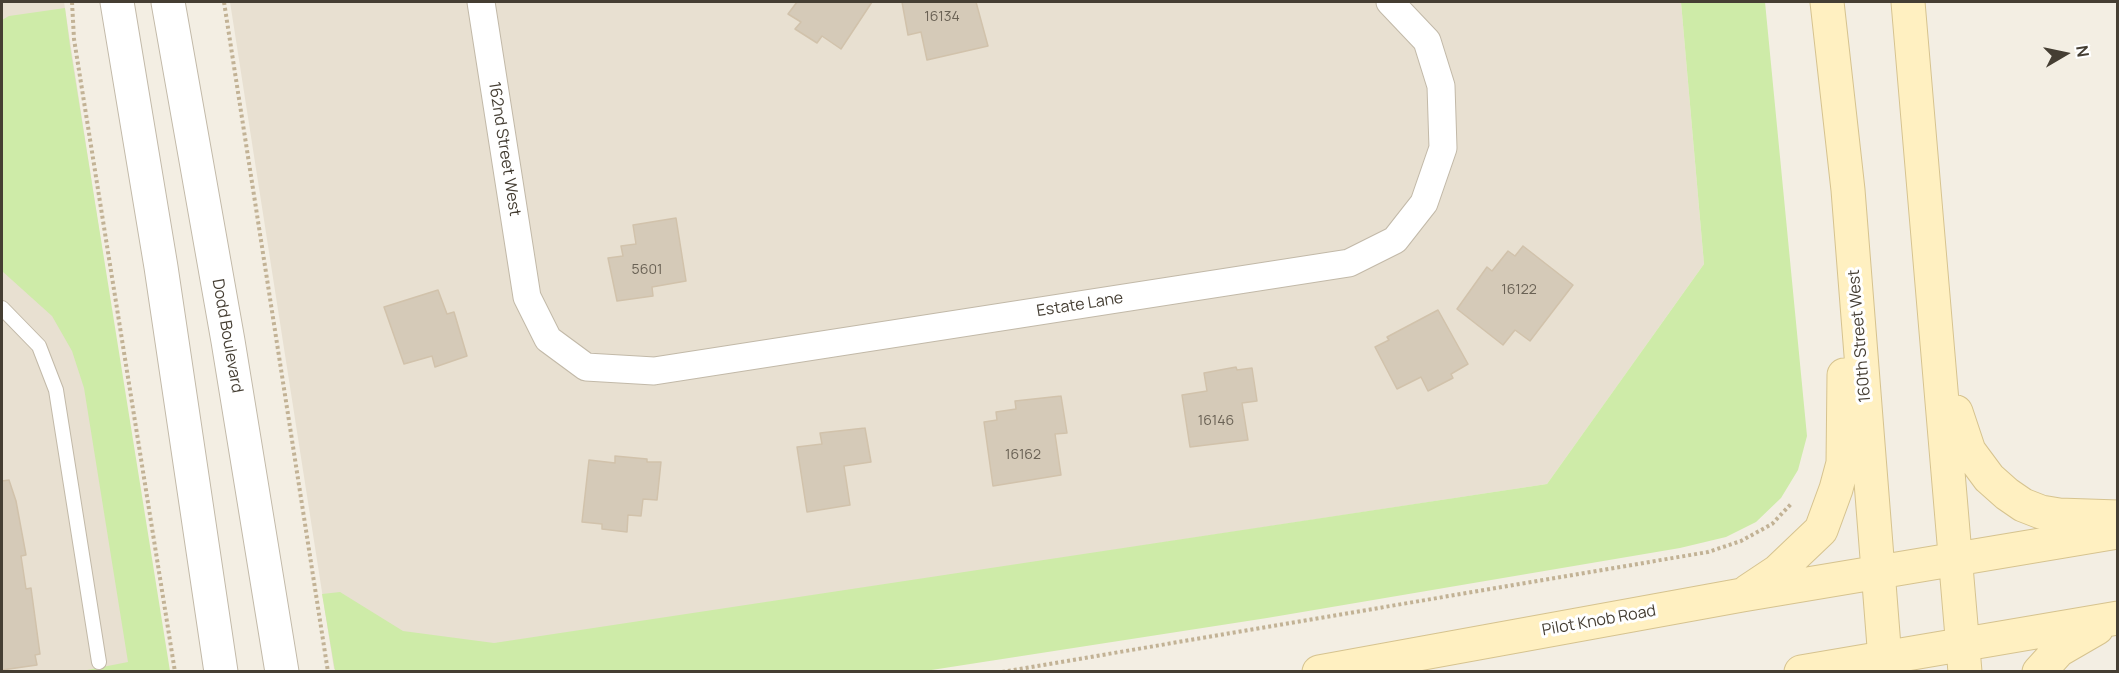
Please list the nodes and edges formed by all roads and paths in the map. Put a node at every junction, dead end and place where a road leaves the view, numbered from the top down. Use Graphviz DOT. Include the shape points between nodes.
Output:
graph roads {
  1 [pos="72,2"];
  2 [pos="117,2"];
  3 [pos="168,2"];
  4 [pos="224,2"];
  5 [pos="481,2"];
  6 [pos="1390,2"];
  7 [pos="1827,2"];
  8 [pos="1908,2"];
  9 [pos="1848,190"];
  10 [pos="527,297"];
  11 [pos="2,308"];
  12 [pos="1940,358"];
  13 [pos="1791,504"];
  14 [pos="2118,517"];
  15 [pos="2118,532"];
  16 [pos="1955,559"];
  17 [pos="1879,573"];
  18 [pos="1742,595"];
  19 [pos="2115,619"];
  20 [pos="1964,657"];
  21 [pos="99,662"];
  22 [pos="1885,665"];
  23 [pos="175,672"];
  24 [pos="221,672"];
  25 [pos="282,672"];
  26 [pos="328,672"];
  27 [pos="1002,672"];
  28 [pos="1319,672"];
  29 [pos="1801,672"];
  30 [pos="2039,672"];
  1 -- 23 [label="path" via="74,39"];
  2 -- 24 [label="street"];
  3 -- 25 [label="street, Dodd Boulevard"];
  4 -- 26 [label="path"];
  5 -- 10 [label="street, 162nd Street West"];
  6 -- 10 [label="street, Estate Lane" via="1426,41 1441,86 1443,148 1424,203 1395,240 1349,263 654,371 586,367 548,339"];
  7 -- 9 [label="main road, 160th Street West"];
  8 -- 12 [label="main road"];
  9 -- 17 [label="main road, 160th Street West"];
  9 -- 18 [label="main road" via="1843,463 1821,530 1778,572"];
  11 -- 21 [label="lane" via="39,346 56,390"];
  12 -- 14 [label="main road" via="1969,451 1989,478 2023,505 2041,512"];
  12 -- 16 [label="main road"];
  13 -- 27 [label="path" via="1772,524 1741,541 1708,552"];
  15 -- 16 [label="main road"];
  16 -- 17 [label="main road, Pilot Knob Road"];
  16 -- 20 [label="main road"];
  17 -- 18 [label="main road, Pilot Knob Road"];
  17 -- 22 [label="main road, 160th Street West"];
  18 -- 28 [label="main road, Pilot Knob Road"];
  19 -- 20 [label="main road"];
  19 -- 30 [label="main road" via="2060,650"];
  20 -- 22 [label="main road"];
  22 -- 29 [label="main road"];
}
